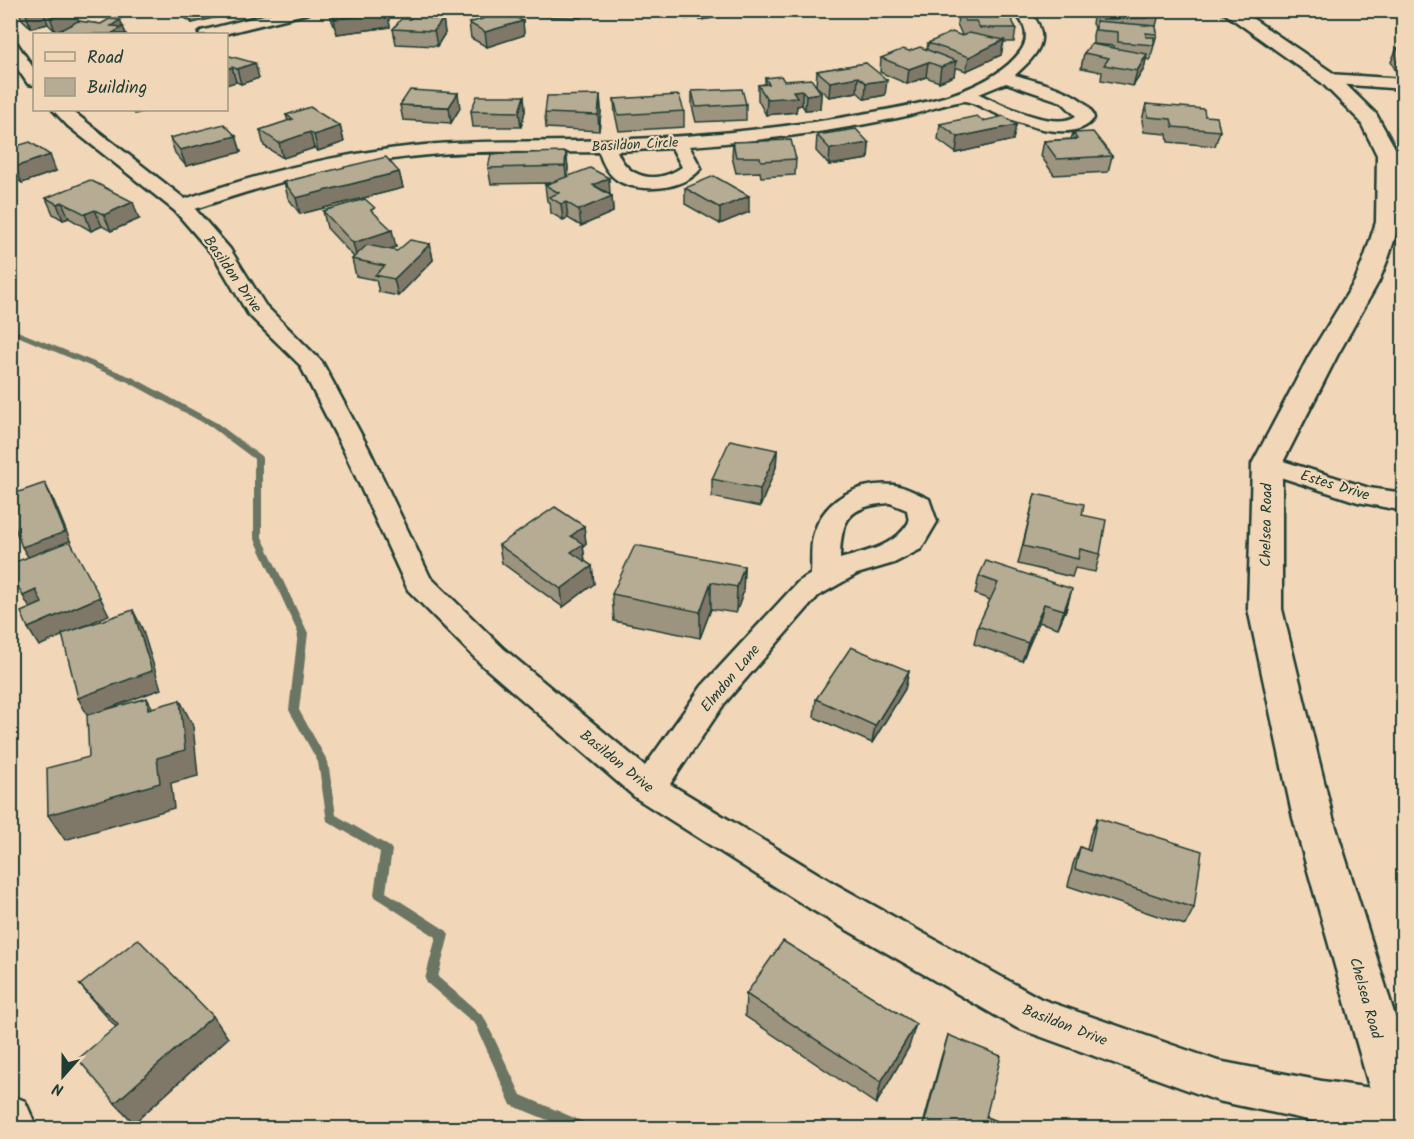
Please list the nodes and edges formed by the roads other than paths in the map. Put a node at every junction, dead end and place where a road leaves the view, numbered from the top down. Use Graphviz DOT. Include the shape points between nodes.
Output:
graph roads {
  1 [pos="304,10"];
  2 [pos="417,10"];
  3 [pos="462,10"];
  4 [pos="1020,10"];
  5 [pos="1228,10"];
  6 [pos="211,33"];
  7 [pos="10,45"];
  8 [pos="1005,76"];
  9 [pos="1329,79"];
  10 [pos="29,83"];
  11 [pos="1404,84"];
  12 [pos="965,94"];
  13 [pos="63,111"];
  14 [pos="678,141"];
  15 [pos="606,146"];
  16 [pos="182,207"];
  17 [pos="1267,464"];
  18 [pos="1404,502"];
  19 [pos="825,580"];
  20 [pos="648,788"];
  21 [pos="10,1116"];
  22 [pos="1402,1119"];
  23 [pos="15,1128"];
  1 -- 6 [label="street"];
  2 -- 3 [label="street" via="438,15"];
  4 -- 8 [label="street, Basildon Circle" via="1033,25 1034,44 1023,63"];
  5 -- 9 [label="street, Chelsea Road"];
  7 -- 10 [label="street"];
  8 -- 12 [label="street, Basildon Circle"];
  8 -- 12 [label="street" via="1068,99 1084,112 1085,118 1074,125 1029,121"];
  9 -- 11 [label="street"];
  9 -- 17 [label="street, Chelsea Road" via="1369,118 1388,155 1388,222 1367,281"];
  12 -- 14 [label="street, Basildon Circle" via="840,125"];
  13 -- 16 [label="street, Basildon Drive"];
  14 -- 15 [label="street, Basildon Circle"];
  14 -- 15 [label="street" via="692,168 686,174 659,181 626,177 618,171"];
  15 -- 16 [label="street, Basildon Circle" via="419,150 352,159 277,176"];
  16 -- 20 [label="street, Basildon Drive" via="223,254 256,309 310,362 356,449 418,583 494,657"];
  17 -- 18 [label="street, Estes Drive" via="1367,496"];
  17 -- 22 [label="street, Chelsea Road" via="1265,609 1313,819"];
  19 -- 20 [label="street, Elmdon Lane" via="808,589 713,695"];
  20 -- 22 [label="street, Basildon Drive" via="822,896 1031,1015 1218,1081"];
  21 -- 23 [label="street"];
}
